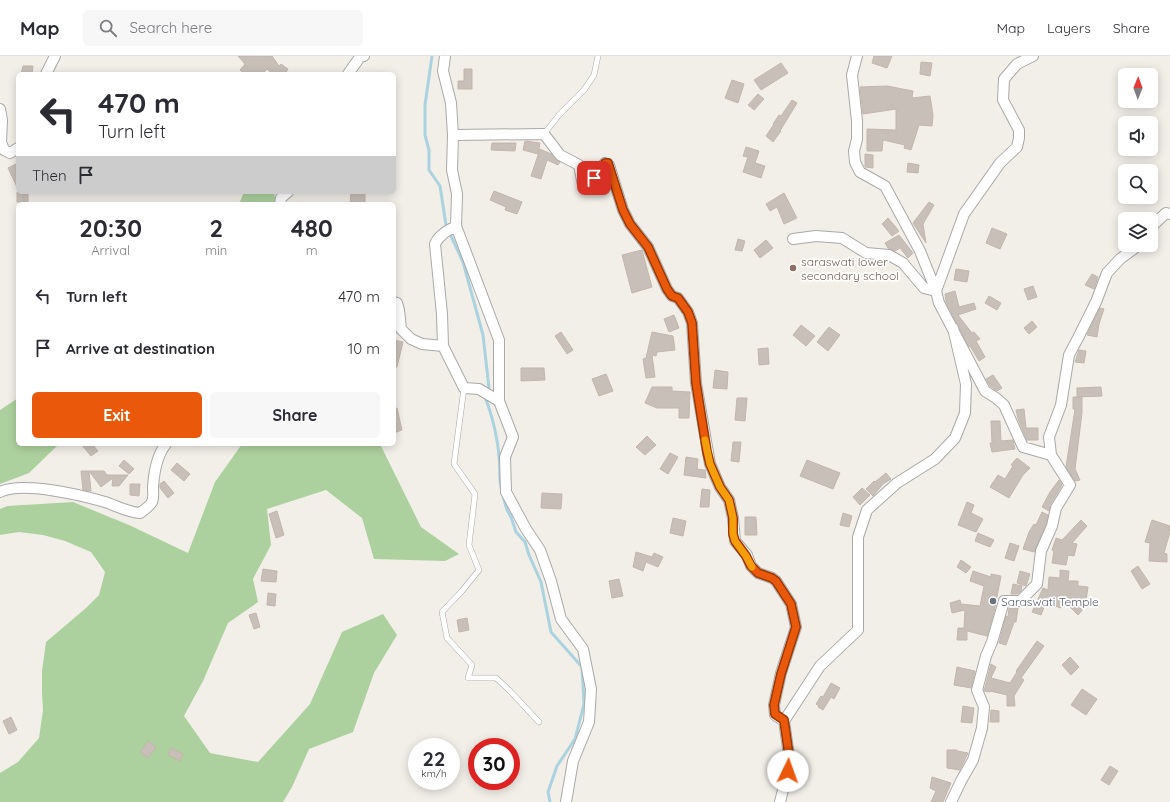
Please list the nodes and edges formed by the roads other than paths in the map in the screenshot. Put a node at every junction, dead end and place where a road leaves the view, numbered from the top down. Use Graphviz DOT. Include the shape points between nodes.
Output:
graph roads {
  1 [pos="55,56"];
  2 [pos="364,56"];
  3 [pos="445,56"];
  4 [pos="598,56"];
  5 [pos="857,56"];
  6 [pos="1033,56"];
  7 [pos="47,72"];
  8 [pos="349,72"];
  9 [pos="0,110"];
  10 [pos="544,134"];
  11 [pos="453,135"];
  12 [pos="16,149"];
  13 [pos="286,194"];
  14 [pos="280,202"];
  15 [pos="1170,214"];
  16 [pos="1158,220"];
  17 [pos="456,226"];
  18 [pos="793,239"];
  19 [pos="1130,252"];
  20 [pos="936,291"];
  21 [pos="396,303"];
  22 [pos="953,328"];
  23 [pos="443,346"];
  24 [pos="464,388"];
  25 [pos="499,401"];
  26 [pos="164,446"];
  27 [pos="1051,455"];
  28 [pos="0,492"];
  29 [pos="784,720"];
  30 [pos="538,722"];
  31 [pos="566,802"];
  32 [pos="780,802"];
  33 [pos="951,802"];
  1 -- 7 [label="street"];
  2 -- 8 [label="street" via="360,57"];
  3 -- 11 [label="street" via="443,71 451,103"];
  4 -- 10 [label="lane" via="594,75 584,90"];
  5 -- 20 [label="street" via="852,75 857,139 855,162 860,172 885,186 920,251"];
  6 -- 20 [label="street" via="1017,64 1004,79 1003,100 1019,130 1017,147 1000,163 964,214"];
  9 -- 12 [label="street" via="0,142 4,150 10,153"];
  10 -- 11 [label="street"];
  10 -- 29 [label="street" via="560,155 579,165 583,184 590,185 602,166 605,163 609,165 630,224 648,247 667,289 672,296 678,298 688,312 692,323 696,383 710,464 729,500 735,541 758,573 776,581 791,604 796,623 774,705 775,714"];
  11 -- 17 [label="street" via="452,170 457,194"];
  13 -- 14 [label="street"];
  15 -- 16 [label="street" via="1166,213"];
  17 -- 23 [label="street" via="442,234 435,244"];
  17 -- 25 [label="street" via="499,340"];
  18 -- 20 [label="street" via="816,236 842,238 866,253 889,255 902,263 924,288"];
  19 -- 27 [label="street" via="1107,273 1096,302 1069,355 1061,405 1049,437"];
  20 -- 22 [label="street" via="939,303"];
  21 -- 23 [label="street" via="401,329 411,339 422,344"];
  22 -- 27 [label="street" via="985,391 1004,405 1023,447"];
  22 -- 29 [label="street" via="966,384 963,419 954,438 935,460 897,483 867,510 858,537 858,630 820,666"];
  23 -- 24 [label="street"];
  24 -- 25 [label="street" via="479,389"];
  24 -- 30 [label="lane" via="454,464 475,494 469,545 479,570 442,612 447,638 472,665 468,678 496,678"];
  25 -- 31 [label="street" via="513,437 505,457 506,492 540,550 561,619 583,649 591,689 589,722 573,762"];
  26 -- 28 [label="street" via="160,451 156,468 153,501 140,513 84,496 47,490 23,487"];
  27 -- 33 [label="street" via="1070,485 1056,508 1052,526 1041,551 1037,584 1020,601 1004,601 977,690 984,706 982,728 973,760"];
  29 -- 32 [label="street" via="790,762"];
}
